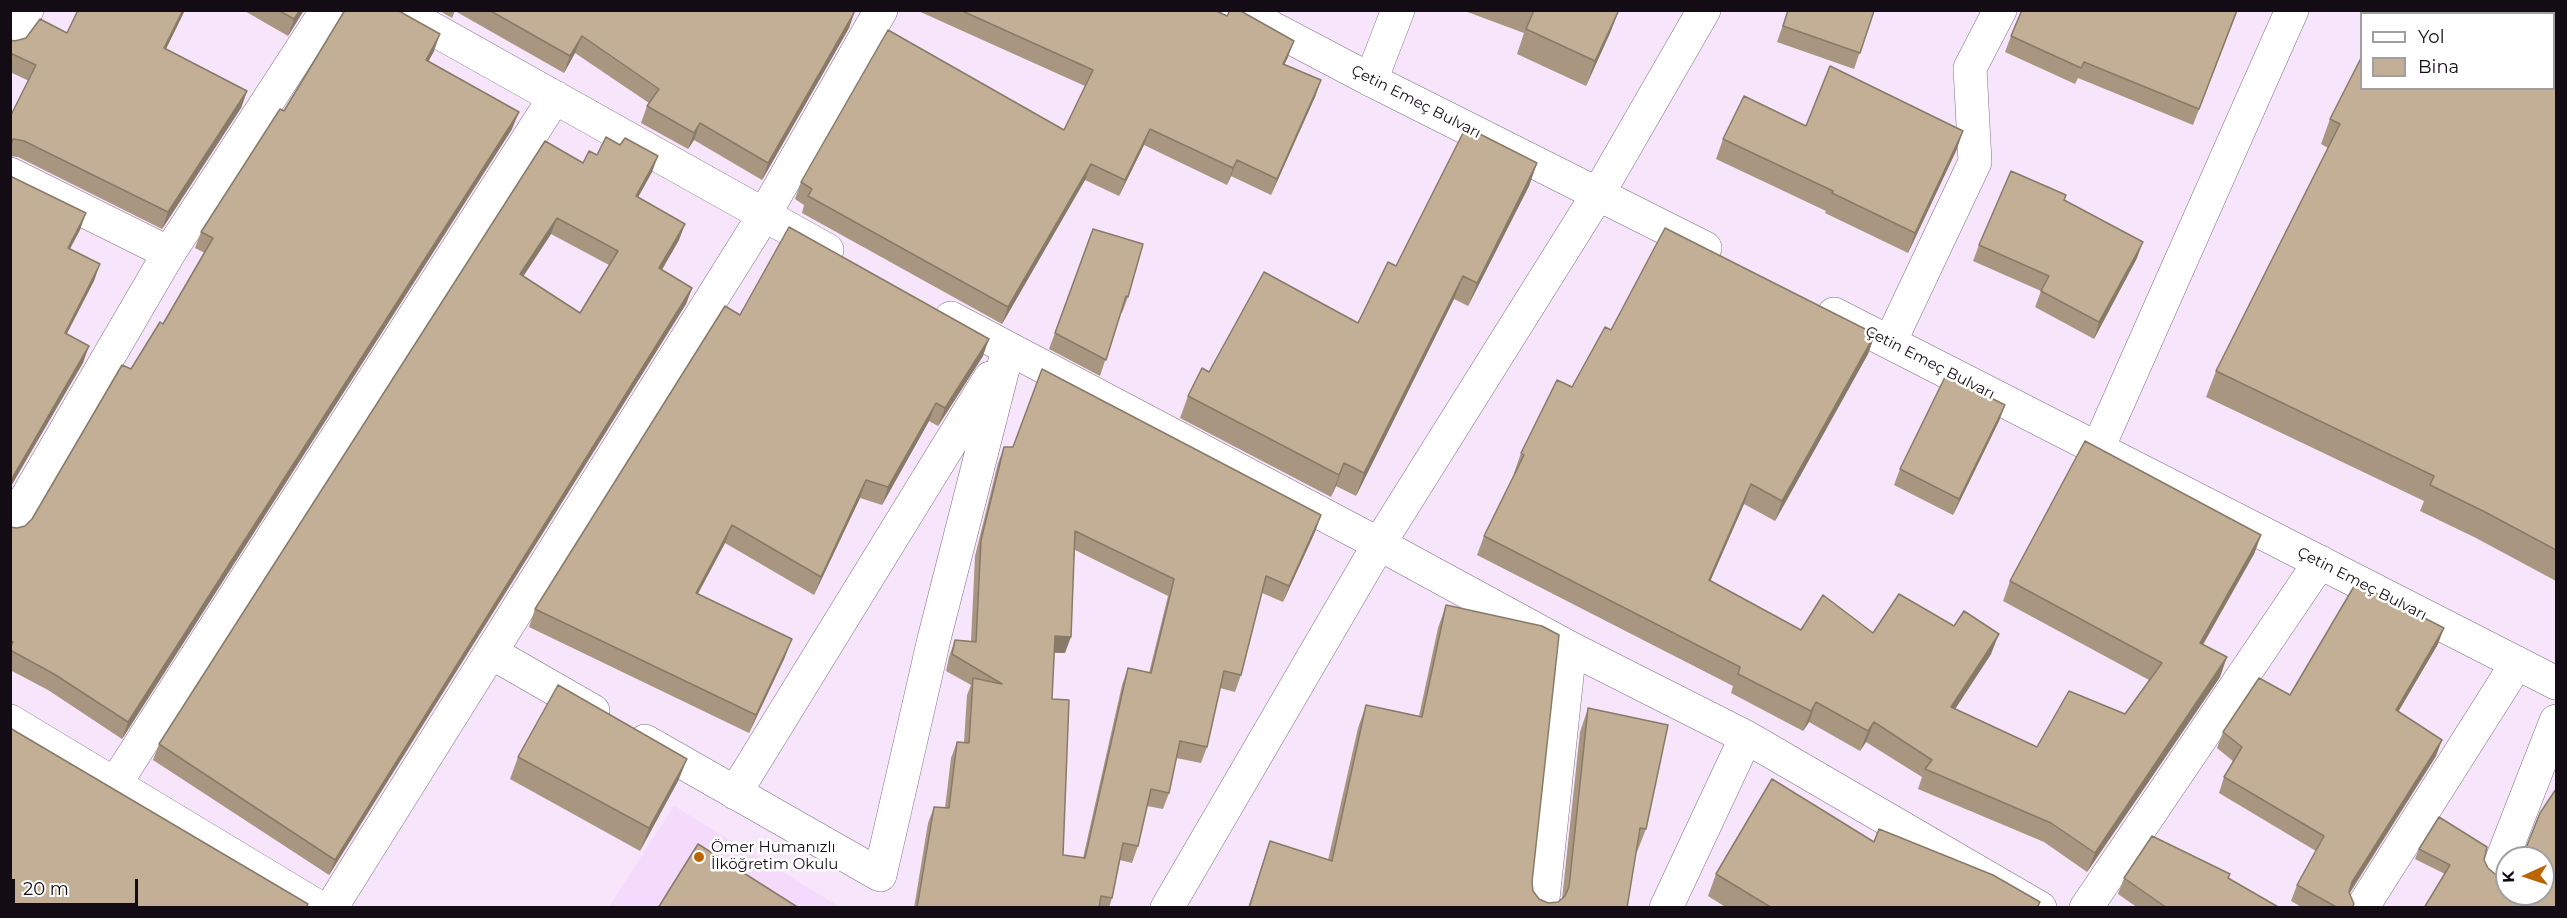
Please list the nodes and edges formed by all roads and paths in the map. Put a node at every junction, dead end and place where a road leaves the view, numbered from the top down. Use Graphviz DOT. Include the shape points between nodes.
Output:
graph roads {
  1 [pos="27,10"];
  2 [pos="327,10"];
  3 [pos="399,10"];
  4 [pos="881,10"];
  5 [pos="1238,10"];
  6 [pos="1398,10"];
  7 [pos="1704,10"];
  8 [pos="2000,10"];
  9 [pos="2292,10"];
  10 [pos="10,39"];
  11 [pos="1371,81"];
  12 [pos="555,97"];
  13 [pos="10,174"];
  14 [pos="1598,194"];
  15 [pos="764,215"];
  16 [pos="169,253"];
  17 [pos="1734,263"];
  18 [pos="855,265"];
  19 [pos="1806,300"];
  20 [pos="927,304"];
  21 [pos="1890,342"];
  22 [pos="1008,349"];
  23 [pos="2098,448"];
  24 [pos="10,526"];
  25 [pos="1379,544"];
  26 [pos="2320,562"];
  27 [pos="1570,648"];
  28 [pos="492,653"];
  29 [pos="2517,663"];
  30 [pos="2556,682"];
  31 [pos="2556,721"];
  32 [pos="10,722"];
  33 [pos="1746,737"];
  34 [pos="115,784"];
  35 [pos="735,793"];
  36 [pos="2507,846"];
  37 [pos="320,908"];
  38 [pos="331,908"];
  39 [pos="1167,908"];
  40 [pos="1542,908"];
  41 [pos="1666,908"];
  42 [pos="2040,908"];
  43 [pos="2086,908"];
  44 [pos="2362,908"];
  1 -- 10 [label="street"];
  2 -- 16 [label="street"];
  3 -- 12 [label="street"];
  4 -- 15 [label="street"];
  5 -- 11 [label="street, Çetin Emeç Bulvarı"];
  6 -- 11 [label="street"];
  7 -- 14 [label="street"];
  8 -- 21 [label="street" via="1970,68 1975,162"];
  9 -- 23 [label="street"];
  11 -- 14 [label="street, Çetin Emeç Bulvarı"];
  12 -- 15 [label="street"];
  12 -- 34 [label="street"];
  13 -- 16 [label="street"];
  14 -- 17 [label="street, Çetin Emeç Bulvarı"];
  14 -- 25 [label="street"];
  15 -- 18 [label="street"];
  15 -- 28 [label="street"];
  16 -- 24 [label="street"];
  19 -- 21 [label="street, Çetin Emeç Bulvarı"];
  20 -- 22 [label="street"];
  21 -- 23 [label="street, Çetin Emeç Bulvarı"];
  22 -- 25 [label="street"];
  22 -- 35 [label="street"];
  22 -- 35 [label="street" via="934,639 880,875"];
  23 -- 26 [label="street, Çetin Emeç Bulvarı"];
  25 -- 27 [label="street"];
  25 -- 39 [label="street"];
  26 -- 29 [label="street, Çetin Emeç Bulvarı"];
  26 -- 43 [label="street"];
  27 -- 33 [label="street"];
  27 -- 40 [label="street"];
  28 -- 35 [label="street"];
  28 -- 38 [label="street"];
  29 -- 30 [label="street, Çetin Emeç Bulvarı"];
  29 -- 44 [label="street"];
  31 -- 36 [label="street"];
  32 -- 34 [label="street"];
  33 -- 41 [label="street"];
  33 -- 42 [label="street"];
  34 -- 37 [label="street"];
}
